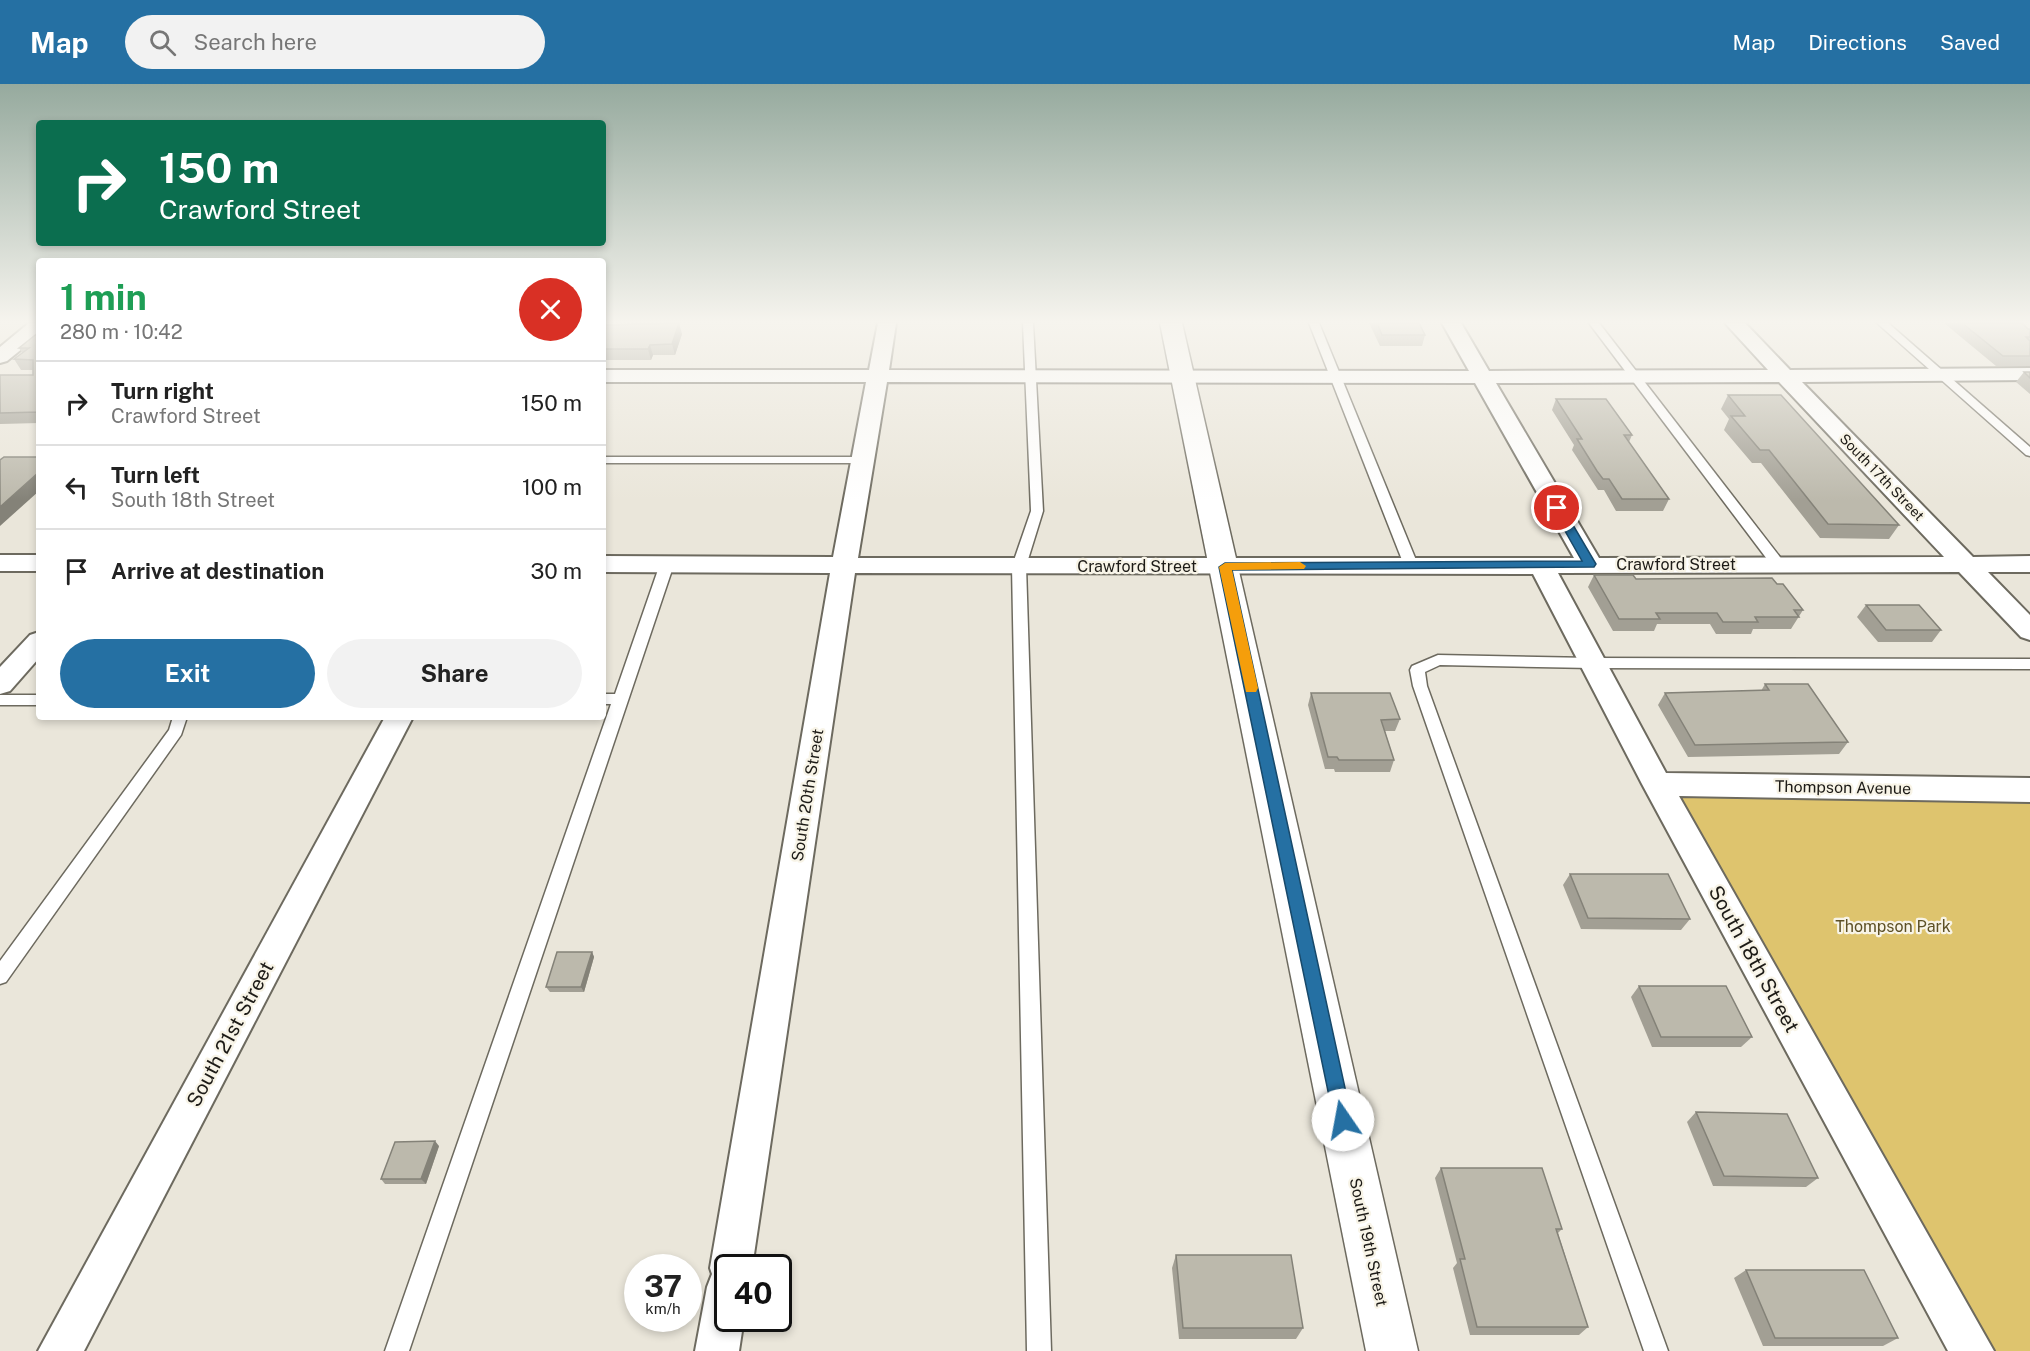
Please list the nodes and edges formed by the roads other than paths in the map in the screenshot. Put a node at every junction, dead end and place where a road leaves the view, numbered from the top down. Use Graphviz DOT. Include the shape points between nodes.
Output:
graph roads {
  1 [pos="878,382"];
  2 [pos="1029,382"];
  3 [pos="1184,382"];
  4 [pos="1336,382"];
  5 [pos="1485,382"];
  6 [pos="1639,382"];
  7 [pos="1790,382"];
  8 [pos="1951,382"];
  9 [pos="2030,453"];
  10 [pos="606,460"];
  11 [pos="863,460"];
  12 [pos="0,563"];
  13 [pos="36,563"];
  14 [pos="606,564"];
  15 [pos="668,564"];
  16 [pos="1540,564"];
  17 [pos="1590,564"];
  18 [pos="1778,564"];
  19 [pos="1967,564"];
  20 [pos="2030,564"];
  21 [pos="844,565"];
  22 [pos="1411,565"];
  23 [pos="1019,566"];
  24 [pos="1225,567"];
  25 [pos="2030,631"];
  26 [pos="36,643"];
  27 [pos="1592,663"];
  28 [pos="2030,664"];
  29 [pos="0,684"];
  30 [pos="612,699"];
  31 [pos="0,700"];
  32 [pos="36,700"];
  33 [pos="606,717"];
  34 [pos="179,720"];
  35 [pos="397,720"];
  36 [pos="605,720"];
  37 [pos="1657,784"];
  38 [pos="2030,790"];
  39 [pos="0,976"];
  40 [pos="733,1254"];
  41 [pos="720,1332"];
  42 [pos="60,1351"];
  43 [pos="397,1351"];
  44 [pos="717,1351"];
  45 [pos="1039,1351"];
  46 [pos="1392,1351"];
  47 [pos="1656,1351"];
  48 [pos="1972,1351"];
  1 -- 11 [label="street, South 20th Street"];
  2 -- 23 [label="lane" via="1037,511"];
  3 -- 24 [label="street, South 19th Street"];
  4 -- 22 [label="lane"];
  5 -- 17 [label="street"];
  6 -- 18 [label="lane"];
  7 -- 19 [label="street, South 17th Street"];
  8 -- 9 [label="lane"];
  10 -- 11 [label="lane"];
  11 -- 21 [label="street, South 20th Street"];
  12 -- 13 [label="street"];
  14 -- 15 [label="street, Crawford Street"];
  15 -- 21 [label="street, Crawford Street"];
  15 -- 30 [label="lane"];
  16 -- 17 [label="street, Crawford Street"];
  16 -- 22 [label="street, Crawford Street"];
  16 -- 27 [label="street, South 18th Street"];
  17 -- 18 [label="street, Crawford Street"];
  18 -- 19 [label="street, Crawford Street"];
  19 -- 20 [label="street, Crawford Street"];
  19 -- 25 [label="street, South 17th Street"];
  21 -- 23 [label="street, Crawford Street"];
  21 -- 40 [label="street, South 20th Street"];
  22 -- 24 [label="street, Crawford Street"];
  23 -- 24 [label="street, Crawford Street"];
  23 -- 45 [label="lane"];
  24 -- 46 [label="street, South 19th Street"];
  26 -- 29 [label="street"];
  27 -- 28 [label="lane"];
  27 -- 37 [label="street, South 18th Street"];
  27 -- 47 [label="lane" via="1438,660 1417,670 1419,686"];
  30 -- 33 [label="lane"];
  31 -- 32 [label="lane"];
  34 -- 39 [label="lane" via="176,731"];
  35 -- 42 [label="street, South 21st Street"];
  36 -- 43 [label="lane"];
  37 -- 38 [label="street, Thompson Avenue"];
  37 -- 48 [label="street, South 18th Street"];
  41 -- 44 [label="street"];
}
